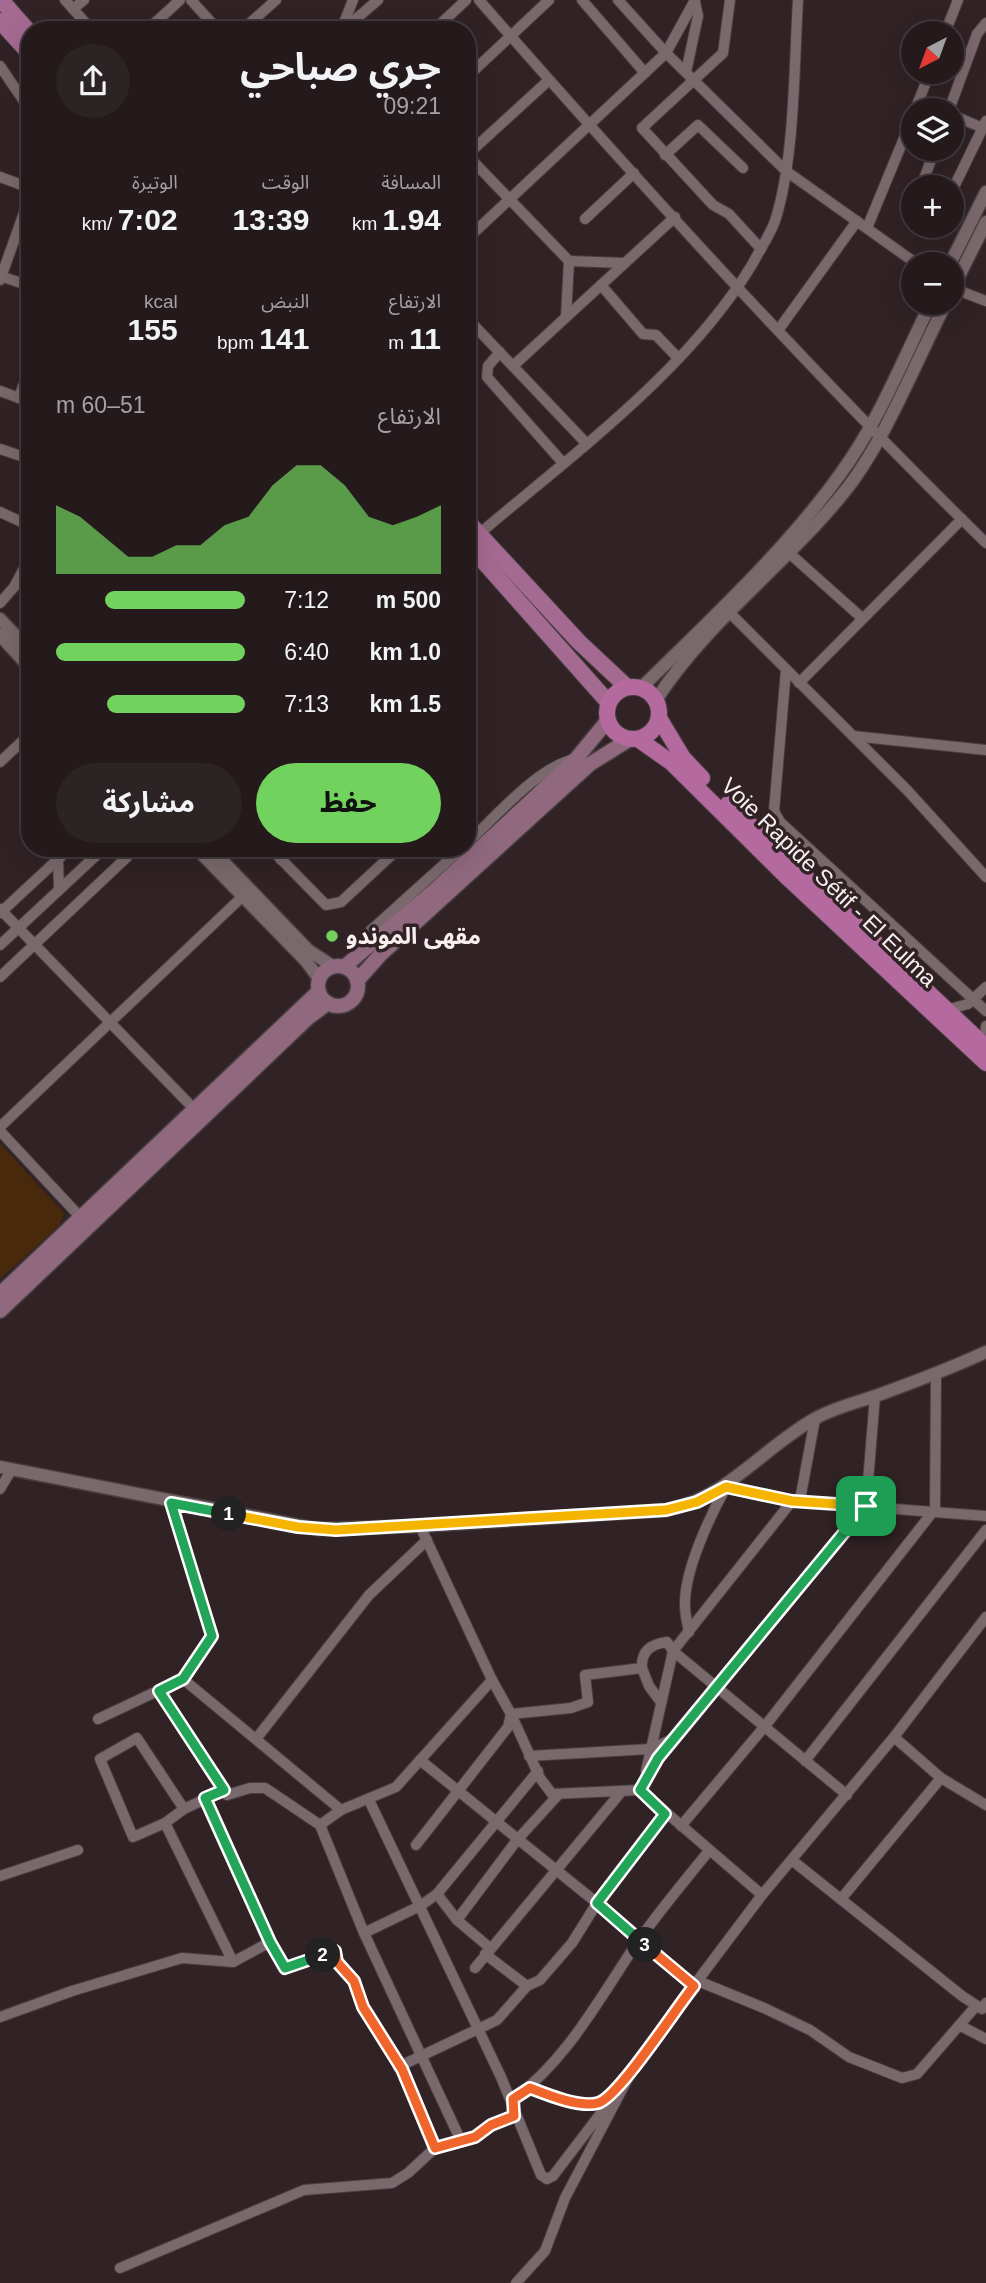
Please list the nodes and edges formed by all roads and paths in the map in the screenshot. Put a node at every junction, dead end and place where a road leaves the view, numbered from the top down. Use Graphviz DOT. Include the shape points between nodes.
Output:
graph roads {
  1 [pos="1,0"];
  2 [pos="65,0"];
  3 [pos="84,0"];
  4 [pos="180,0"];
  5 [pos="191,0"];
  6 [pos="276,0"];
  7 [pos="353,0"];
  8 [pos="378,0"];
  9 [pos="466,0"];
  10 [pos="479,0"];
  11 [pos="549,0"];
  12 [pos="582,0"];
  13 [pos="618,0"];
  14 [pos="730,0"];
  15 [pos="798,0"];
  16 [pos="958,0"];
  17 [pos="695,1"];
  18 [pos="73,9"];
  19 [pos="0,21"];
  20 [pos="84,21"];
  21 [pos="157,21"];
  22 [pos="210,21"];
  23 [pos="252,21"];
  24 [pos="345,21"];
  25 [pos="361,21"];
  26 [pos="444,21"];
  27 [pos="950,21"];
  28 [pos="21,23"];
  29 [pos="986,23"];
  30 [pos="511,37"];
  31 [pos="21,44"];
  32 [pos="666,53"];
  33 [pos="0,66"];
  34 [pos="476,69"];
  35 [pos="645,73"];
  36 [pos="690,76"];
  37 [pos="0,80"];
  38 [pos="549,80"];
  39 [pos="12,84"];
  40 [pos="21,97"];
  41 [pos="953,98"];
  42 [pos="964,119"];
  43 [pos="984,125"];
  44 [pos="590,126"];
  45 [pos="901,145"];
  46 [pos="476,147"];
  47 [pos="665,155"];
  48 [pos="476,164"];
  49 [pos="743,168"];
  50 [pos="786,171"];
  51 [pos="634,173"];
  52 [pos="960,175"];
  53 [pos="0,177"];
  54 [pos="21,185"];
  55 [pos="986,192"];
  56 [pos="511,199"];
  57 [pos="675,217"];
  58 [pos="585,219"];
  59 [pos="21,220"];
  60 [pos="857,221"];
  61 [pos="986,222"];
  62 [pos="867,228"];
  63 [pos="476,231"];
  64 [pos="761,249"];
  65 [pos="901,252"];
  66 [pos="956,252"];
  67 [pos="569,261"];
  68 [pos="625,262"];
  69 [pos="964,265"];
  70 [pos="0,277"];
  71 [pos="21,283"];
  72 [pos="601,285"];
  73 [pos="739,286"];
  74 [pos="964,293"];
  75 [pos="986,300"];
  76 [pos="926,315"];
  77 [pos="939,315"];
  78 [pos="566,317"];
  79 [pos="476,327"];
  80 [pos="779,329"];
  81 [pos="500,352"];
  82 [pos="678,358"];
  83 [pos="513,366"];
  84 [pos="0,391"];
  85 [pos="21,392"];
  86 [pos="19,398"];
  87 [pos="874,432"];
  88 [pos="586,443"];
  89 [pos="0,449"];
  90 [pos="21,456"];
  91 [pos="562,463"];
  92 [pos="0,512"];
  93 [pos="961,519"];
  94 [pos="21,522"];
  95 [pos="476,535"];
  96 [pos="476,541"];
  97 [pos="476,542"];
  98 [pos="986,543"];
  99 [pos="788,552"];
  100 [pos="21,575"];
  101 [pos="0,603"];
  102 [pos="730,613"];
  103 [pos="862,618"];
  104 [pos="0,619"];
  105 [pos="0,635"];
  106 [pos="21,641"];
  107 [pos="21,658"];
  108 [pos="786,670"];
  109 [pos="799,683"];
  110 [pos="634,687"];
  111 [pos="656,700"];
  112 [pos="608,702"];
  113 [pos="659,718"];
  114 [pos="608,720"];
  115 [pos="853,736"];
  116 [pos="634,739"];
  117 [pos="21,742"];
  118 [pos="986,750"];
  119 [pos="576,758"];
  120 [pos="0,762"];
  121 [pos="476,836"];
  122 [pos="476,850"];
  123 [pos="94,857"];
  124 [pos="127,857"];
  125 [pos="204,857"];
  126 [pos="219,857"];
  127 [pos="278,857"];
  128 [pos="284,857"];
  129 [pos="389,857"];
  130 [pos="452,857"];
  131 [pos="468,857"];
  132 [pos="58,859"];
  133 [pos="281,860"];
  134 [pos="986,877"];
  135 [pos="59,890"];
  136 [pos="242,897"];
  137 [pos="1,911"];
  138 [pos="18,928"];
  139 [pos="0,944"];
  140 [pos="34,945"];
  141 [pos="360,956"];
  142 [pos="339,967"];
  143 [pos="0,977"];
  144 [pos="357,981"];
  145 [pos="986,987"];
  146 [pos="322,991"];
  147 [pos="974,1000"];
  148 [pos="946,1010"];
  149 [pos="986,1011"];
  150 [pos="110,1023"];
  151 [pos="986,1026"];
  152 [pos="985,1046"];
  153 [pos="986,1063"];
  154 [pos="199,1115"];
  155 [pos="0,1129"];
  156 [pos="85,1222"];
  157 [pos="2,1298"];
  158 [pos="986,1352"];
  159 [pos="936,1374"];
  160 [pos="875,1396"];
  161 [pos="815,1419"];
  162 [pos="6,1468"];
  163 [pos="726,1487"];
  164 [pos="0,1489"];
  165 [pos="796,1500"];
  166 [pos="171,1503"];
  167 [pos="866,1506"];
  168 [pos="935,1510"];
  169 [pos="986,1516"];
  170 [pos="421,1526"];
  171 [pos="986,1530"];
  172 [pos="427,1540"];
  173 [pos="986,1617"];
  174 [pos="689,1632"];
  175 [pos="673,1651"];
  176 [pos="642,1668"];
  177 [pos="183,1679"];
  178 [pos="492,1680"];
  179 [pos="718,1687"];
  180 [pos="159,1691"];
  181 [pos="660,1701"];
  182 [pos="512,1714"];
  183 [pos="98,1719"];
  184 [pos="765,1726"];
  185 [pos="676,1737"];
  186 [pos="894,1737"];
  187 [pos="256,1739"];
  188 [pos="650,1749"];
  189 [pos="529,1755"];
  190 [pos="420,1760"];
  191 [pos="805,1761"];
  192 [pos="538,1771"];
  193 [pos="645,1778"];
  194 [pos="941,1778"];
  195 [pos="224,1790"];
  196 [pos="640,1790"];
  197 [pos="458,1791"];
  198 [pos="622,1791"];
  199 [pos="559,1794"];
  200 [pos="846,1795"];
  201 [pos="205,1798"];
  202 [pos="369,1800"];
  203 [pos="986,1805"];
  204 [pos="184,1809"];
  205 [pos="341,1810"];
  206 [pos="665,1814"];
  207 [pos="494,1821"];
  208 [pos="165,1823"];
  209 [pos="320,1825"];
  210 [pos="681,1826"];
  211 [pos="517,1840"];
  212 [pos="416,1845"];
  213 [pos="78,1850"];
  214 [pos="709,1851"];
  215 [pos="793,1861"];
  216 [pos="554,1871"];
  217 [pos="0,1876"];
  218 [pos="437,1894"];
  219 [pos="762,1895"];
  220 [pos="841,1899"];
  221 [pos="597,1903"];
  222 [pos="420,1906"];
  223 [pos="457,1920"];
  224 [pos="364,1933"];
  225 [pos="639,1940"];
  226 [pos="270,1942"];
  227 [pos="488,1951"];
  228 [pos="233,1962"];
  229 [pos="475,1968"];
  230 [pos="696,1984"];
  231 [pos="527,1986"];
  232 [pos="981,2005"];
  233 [pos="0,2017"];
  234 [pos="961,2026"];
  235 [pos="478,2030"];
  236 [pos="986,2039"];
  237 [pos="421,2056"];
  238 [pos="398,2067"];
  239 [pos="623,2084"];
  240 [pos="530,2088"];
  241 [pos="514,2116"];
  242 [pos="461,2141"];
  243 [pos="435,2148"];
  244 [pos="120,2268"];
  245 [pos="516,2283"];
  1 -- 28 [label="main road"];
  2 -- 18 [label="street"];
  3 -- 18 [label="street"];
  4 -- 21 [label="street"];
  5 -- 22 [label="street"];
  6 -- 23 [label="street"];
  7 -- 24 [label="street"];
  8 -- 25 [label="street"];
  9 -- 26 [label="street"];
  10 -- 30 [label="street"];
  11 -- 30 [label="street"];
  12 -- 35 [label="street"];
  13 -- 32 [label="street"];
  14 -- 36 [label="street" via="723,53"];
  15 -- 50 [label="street"];
  16 -- 27 [label="street"];
  17 -- 32 [label="street"];
  17 -- 36 [label="street" via="698,16"];
  18 -- 20 [label="street"];
  19 -- 31 [label="main road"];
  29 -- 41 [label="street" via="977,34"];
  30 -- 34 [label="street"];
  30 -- 38 [label="street"];
  32 -- 35 [label="street"];
  32 -- 36 [label="street"];
  33 -- 39 [label="street"];
  35 -- 44 [label="street"];
  36 -- 47 [label="street" via="642,128"];
  36 -- 50 [label="street"];
  37 -- 39 [label="street"];
  38 -- 44 [label="street"];
  38 -- 46 [label="street"];
  39 -- 40 [label="street"];
  42 -- 43 [label="street"];
  43 -- 52 [label="street"];
  44 -- 51 [label="street"];
  44 -- 56 [label="street"];
  45 -- 62 [label="street"];
  47 -- 49 [label="street" via="698,124"];
  47 -- 64 [label="street"];
  48 -- 56 [label="street"];
  50 -- 60 [label="street"];
  50 -- 64 [label="street" via="774,225"];
  51 -- 57 [label="street"];
  51 -- 58 [label="street"];
  53 -- 54 [label="street"];
  55 -- 66 [label="street"];
  56 -- 63 [label="street"];
  56 -- 67 [label="street"];
  57 -- 68 [label="street"];
  57 -- 73 [label="street"];
  59 -- 70 [label="street"];
  60 -- 62 [label="street"];
  60 -- 80 [label="street"];
  61 -- 69 [label="street"];
  62 -- 65 [label="street"];
  64 -- 73 [label="street"];
  67 -- 68 [label="street"];
  67 -- 78 [label="street"];
  68 -- 72 [label="street"];
  70 -- 71 [label="street"];
  72 -- 78 [label="street"];
  72 -- 82 [label="street" via="643,334 656,335"];
  73 -- 80 [label="street"];
  73 -- 82 [label="street"];
  74 -- 75 [label="street"];
  76 -- 87 [label="street"];
  77 -- 87 [label="street"];
  78 -- 83 [label="street"];
  79 -- 81 [label="street"];
  80 -- 87 [label="street"];
  81 -- 83 [label="street"];
  81 -- 91 [label="street" via="485,371 487,377"];
  82 -- 88 [label="street"];
  83 -- 88 [label="street"];
  84 -- 86 [label="street"];
  85 -- 86 [label="street"];
  87 -- 93 [label="street"];
  87 -- 99 [label="street" via="847,488"];
  87 -- 110 [label="street" via="788,536"];
  88 -- 91 [label="street"];
  89 -- 90 [label="street"];
  91 -- 95 [label="street"];
  92 -- 94 [label="street"];
  93 -- 98 [label="street"];
  93 -- 103 [label="street"];
  96 -- 110 [label="main road" via="579,642"];
  97 -- 112 [label="main road"];
  99 -- 102 [label="street"];
  99 -- 103 [label="street"];
  100 -- 101 [label="street"];
  102 -- 108 [label="street"];
  102 -- 111 [label="street" via="680,665"];
  103 -- 109 [label="street"];
  104 -- 106 [label="street"];
  105 -- 107 [label="street"];
  108 -- 109 [label="street"];
  108 -- 147 [label="street" via="774,811 780,822"];
  109 -- 115 [label="street"];
  110 -- 111 [label="highway"];
  110 -- 112 [label="highway" via="619,690"];
  111 -- 113 [label="highway"];
  112 -- 114 [label="highway"];
  113 -- 116 [label="highway" via="651,732"];
  113 -- 148 [label="highway, Voie Rapide Sétif - El Eulma" via="678,751 703,779"];
  114 -- 116 [label="highway" via="616,733"];
  114 -- 119 [label="main road"];
  115 -- 118 [label="street"];
  115 -- 134 [label="street"];
  116 -- 144 [label="main road" via="590,764"];
  116 -- 153 [label="highway, Voie Rapide Sétif - El Eulma" via="672,763"];
  117 -- 120 [label="street"];
  119 -- 121 [label="street" via="542,775"];
  119 -- 122 [label="main road"];
  123 -- 135 [label="street"];
  124 -- 140 [label="street"];
  125 -- 136 [label="street"];
  126 -- 142 [label="street" via="308,950"];
  127 -- 133 [label="street"];
  128 -- 133 [label="street"];
  129 -- 133 [label="street" via="332,905 326,905"];
  130 -- 141 [label="street" via="369,932"];
  131 -- 141 [label="main road"];
  132 -- 135 [label="street"];
  132 -- 137 [label="street"];
  135 -- 138 [label="street"];
  136 -- 146 [label="street" via="306,961"];
  136 -- 150 [label="street"];
  137 -- 138 [label="street"];
  138 -- 139 [label="street"];
  138 -- 140 [label="street"];
  140 -- 143 [label="street"];
  140 -- 150 [label="street"];
  141 -- 142 [label="main road"];
  142 -- 144 [label="main road" via="353,973"];
  142 -- 146 [label="main road" via="325,971"];
  144 -- 146 [label="main road" via="356,994 349,1003 338,1006"];
  145 -- 147 [label="street"];
  146 -- 154 [label="main road"];
  147 -- 148 [label="street"];
  147 -- 149 [label="street"];
  148 -- 152 [label="highway, Voie Rapide Sétif - El Eulma"];
  150 -- 154 [label="street"];
  150 -- 155 [label="street"];
  151 -- 152 [label="street"];
  154 -- 156 [label="main road"];
  155 -- 156 [label="street"];
  156 -- 157 [label="main road"];
  158 -- 159 [label="street"];
  159 -- 160 [label="street"];
  159 -- 168 [label="street"];
  160 -- 161 [label="street"];
  160 -- 167 [label="street"];
  161 -- 163 [label="street"];
  161 -- 165 [label="street"];
  162 -- 164 [label="street"];
  162 -- 166 [label="street"];
  163 -- 165 [label="street"];
  163 -- 170 [label="street" via="697,1502 666,1510"];
  163 -- 174 [label="street" via="707,1523 689,1581 684,1604"];
  165 -- 167 [label="street"];
  165 -- 174 [label="street"];
  166 -- 170 [label="street" via="317,1529"];
  166 -- 177 [label="street" via="212,1636"];
  167 -- 168 [label="street"];
  167 -- 179 [label="street"];
  168 -- 169 [label="street"];
  168 -- 184 [label="street"];
  170 -- 172 [label="street"];
  171 -- 191 [label="street"];
  172 -- 178 [label="street"];
  172 -- 187 [label="street" via="369,1595"];
  173 -- 186 [label="street"];
  174 -- 175 [label="street"];
  175 -- 176 [label="street" via="667,1642 646,1650"];
  175 -- 179 [label="street"];
  175 -- 181 [label="street"];
  176 -- 181 [label="street"];
  176 -- 182 [label="street" via="585,1675 588,1702"];
  177 -- 180 [label="street"];
  177 -- 187 [label="street"];
  178 -- 182 [label="street"];
  178 -- 190 [label="street"];
  179 -- 184 [label="street"];
  179 -- 185 [label="street"];
  180 -- 183 [label="street"];
  180 -- 195 [label="street"];
  181 -- 188 [label="street"];
  182 -- 189 [label="street"];
  182 -- 197 [label="street" via="508,1727"];
  184 -- 191 [label="street"];
  184 -- 210 [label="street"];
  185 -- 188 [label="street"];
  185 -- 193 [label="street"];
  186 -- 194 [label="street"];
  186 -- 200 [label="street"];
  187 -- 205 [label="street"];
  188 -- 189 [label="street"];
  188 -- 193 [label="street"];
  189 -- 192 [label="street"];
  190 -- 197 [label="street"];
  190 -- 202 [label="street" via="396,1787"];
  191 -- 200 [label="street"];
  192 -- 199 [label="street" via="546,1788"];
  192 -- 207 [label="street"];
  193 -- 196 [label="street"];
  194 -- 203 [label="street"];
  194 -- 220 [label="street"];
  195 -- 201 [label="street"];
  195 -- 209 [label="street" via="227,1795 250,1787 265,1788"];
  196 -- 198 [label="street"];
  196 -- 206 [label="street"];
  197 -- 207 [label="street"];
  197 -- 212 [label="street"];
  198 -- 199 [label="street"];
  198 -- 216 [label="street"];
  199 -- 211 [label="street"];
  200 -- 215 [label="street"];
  201 -- 204 [label="street"];
  201 -- 226 [label="street"];
  202 -- 205 [label="street"];
  202 -- 222 [label="street"];
  204 -- 208 [label="street"];
  204 -- 208 [label="street" via="137,1738 100,1759 133,1837"];
  205 -- 209 [label="street"];
  206 -- 210 [label="street"];
  206 -- 221 [label="street"];
  207 -- 211 [label="street"];
  207 -- 218 [label="street"];
  208 -- 228 [label="street"];
  209 -- 224 [label="street"];
  210 -- 214 [label="street"];
  211 -- 216 [label="street"];
  211 -- 223 [label="street"];
  213 -- 217 [label="street"];
  214 -- 219 [label="street"];
  214 -- 225 [label="street"];
  215 -- 219 [label="street"];
  215 -- 220 [label="street"];
  216 -- 221 [label="street"];
  216 -- 227 [label="street"];
  218 -- 222 [label="street"];
  218 -- 223 [label="street"];
  219 -- 230 [label="street"];
  220 -- 232 [label="street"];
  221 -- 225 [label="street"];
  221 -- 231 [label="street" via="572,1943 540,1980"];
  222 -- 224 [label="street"];
  222 -- 235 [label="street"];
  223 -- 227 [label="street"];
  224 -- 237 [label="street"];
  225 -- 230 [label="street"];
  225 -- 240 [label="street" via="570,2040"];
  226 -- 228 [label="street"];
  226 -- 238 [label="street" via="285,1968 335,1951"];
  227 -- 229 [label="street"];
  227 -- 231 [label="street"];
  228 -- 233 [label="street" via="182,1958"];
  230 -- 234 [label="street" via="786,2018 849,2057 902,2078 918,2074"];
  230 -- 239 [label="street"];
  231 -- 235 [label="street" via="497,2020"];
  232 -- 234 [label="street"];
  234 -- 236 [label="street"];
  235 -- 237 [label="street"];
  235 -- 241 [label="street"];
  237 -- 238 [label="street"];
  237 -- 242 [label="street"];
  238 -- 243 [label="street"];
  239 -- 240 [label="street" via="595,2104"];
  239 -- 241 [label="street" via="547,2179 536,2169"];
  239 -- 245 [label="street" via="565,2198 545,2251"];
  240 -- 241 [label="street" via="513,2099"];
  241 -- 242 [label="street"];
  242 -- 243 [label="street"];
  243 -- 244 [label="street" via="392,2183 304,2190"];
}
